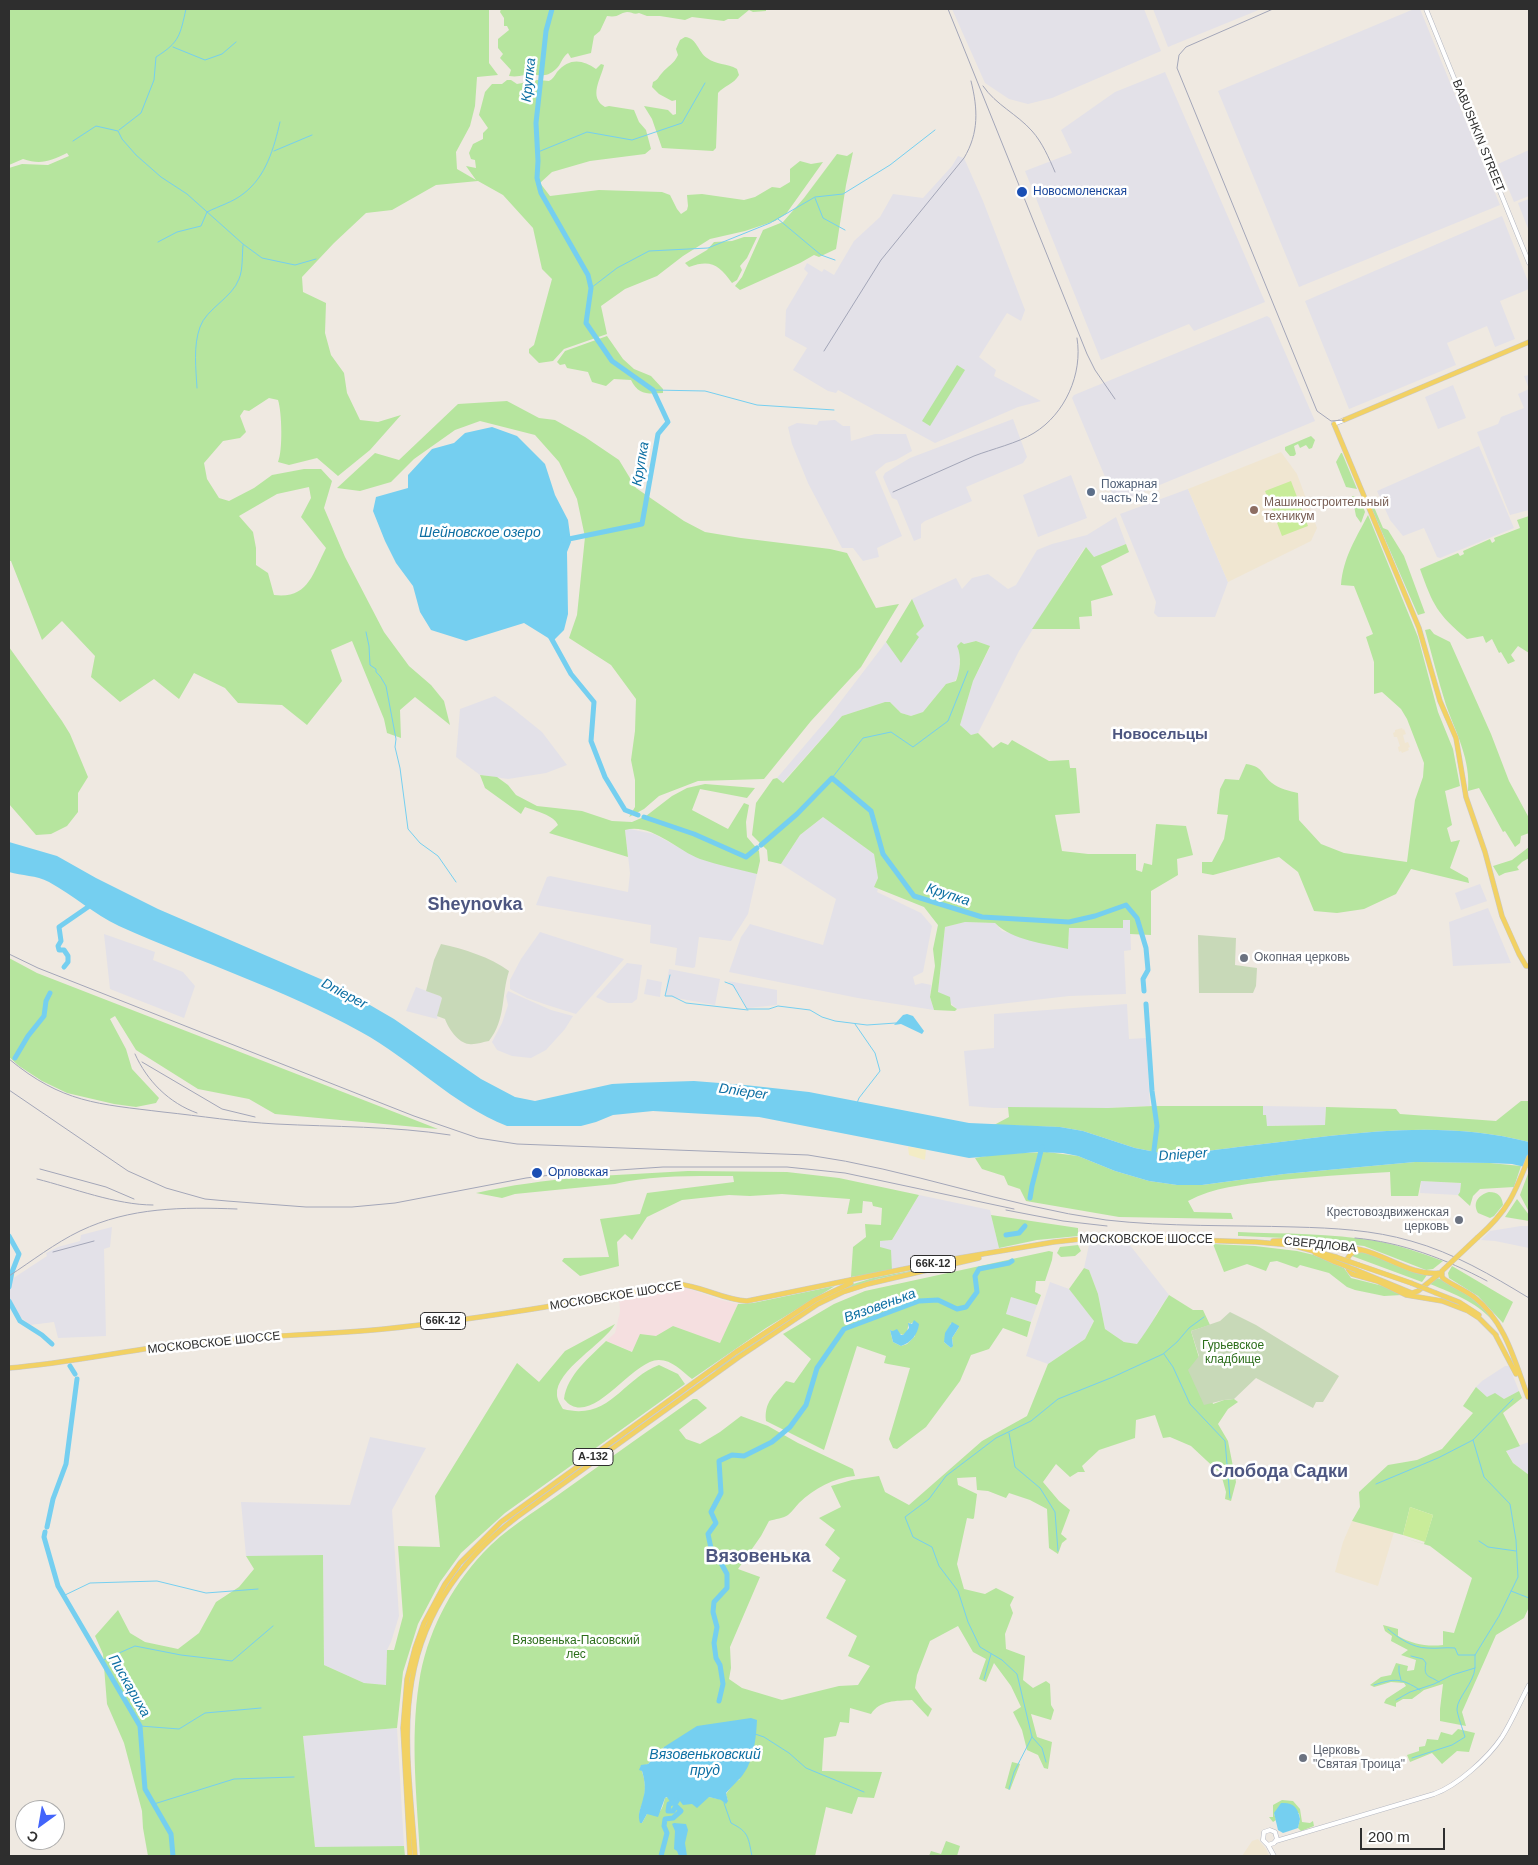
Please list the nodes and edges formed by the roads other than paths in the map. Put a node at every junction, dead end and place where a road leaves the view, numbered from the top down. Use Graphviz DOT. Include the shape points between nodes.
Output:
graph roads {
  1 [pos="1426,9"];
  2 [pos="1529,262"];
  3 [pos="1529,342"];
  4 [pos="1344,420"];
  5 [pos="1334,424"];
  6 [pos="1528,966"];
  7 [pos="1529,1157"];
  8 [pos="1256,1242"];
  9 [pos="1362,1250"];
  10 [pos="994,1253"];
  11 [pos="1336,1259"];
  12 [pos="1441,1272"];
  13 [pos="871,1276"];
  14 [pos="1496,1335"];
  15 [pos="9,1368"];
  16 [pos="1528,1399"];
  17 [pos="1529,1685"];
  18 [pos="1277,1836"];
  19 [pos="1285,1839"];
  20 [pos="1275,1842"];
  21 [pos="1268,1845"];
  22 [pos="410,1856"];
  23 [pos="415,1856"];
  24 [pos="1274,1856"];
  1 -- 2 [label="main road, BABUSHKIN STREET"];
  3 -- 4 [label="main road"];
  4 -- 5 [label="main road"];
  5 -- 6 [label="main road" via="1419,628 1440,701 1456,738 1466,797 1502,916"];
  7 -- 12 [label="main road, bridge" via="1517,1188 1501,1215"];
  8 -- 9 [label="main road, СВЕРДЛОВА" via="1286,1241"];
  8 -- 10 [label="main road, МОСКОВСКОЕ ШОССЕ" via="1097,1238"];
  8 -- 11 [label="main road, МОСКОВСКОЕ ШОССЕ" via="1297,1247"];
  9 -- 12 [label="main road, СВЕРДЛОВА" via="1426,1274"];
  9 -- 14 [label="main road" via="1354,1251 1346,1260 1352,1274 1378,1281 1406,1295 1442,1301 1468,1311"];
  10 -- 13 [label="main road, МОСКОВСКОЕ ШОССЕ / 66К-12"];
  10 -- 23 [label="main road, А-132" via="868,1284 818,1304 517,1517 470,1558 449,1586 429,1624 412,1680 408,1729"];
  11 -- 12 [label="main road, bridge" via="1412,1293"];
  11 -- 14 [label="main road, bridge" via="1359,1264 1459,1302 1489,1324"];
  12 -- 16 [label="main road" via="1444,1279 1473,1296 1498,1322"];
  13 -- 15 [label="main road, МОСКОВСКОЕ ШОССЕ / 66К-12" via="747,1301 727,1299 691,1285 678,1284 384,1329 190,1343 72,1362"];
  13 -- 22 [label="main road, А-132" via="828,1292 736,1352 500,1522 460,1563 424,1623 407,1679 403,1728"];
  14 -- 16 [label="main road"];
  17 -- 19 [label="main road" via="1501,1738 1449,1788"];
  18 -- 19 [label="main road"];
  18 -- 20 [label="main road"];
  18 -- 21 [label="main road" via="1274,1831 1264,1832 1262,1840"];
  19 -- 20 [label="main road"];
  20 -- 21 [label="main road"];
  20 -- 24 [label="main road"];
  21 -- 24 [label="main road"];
}
